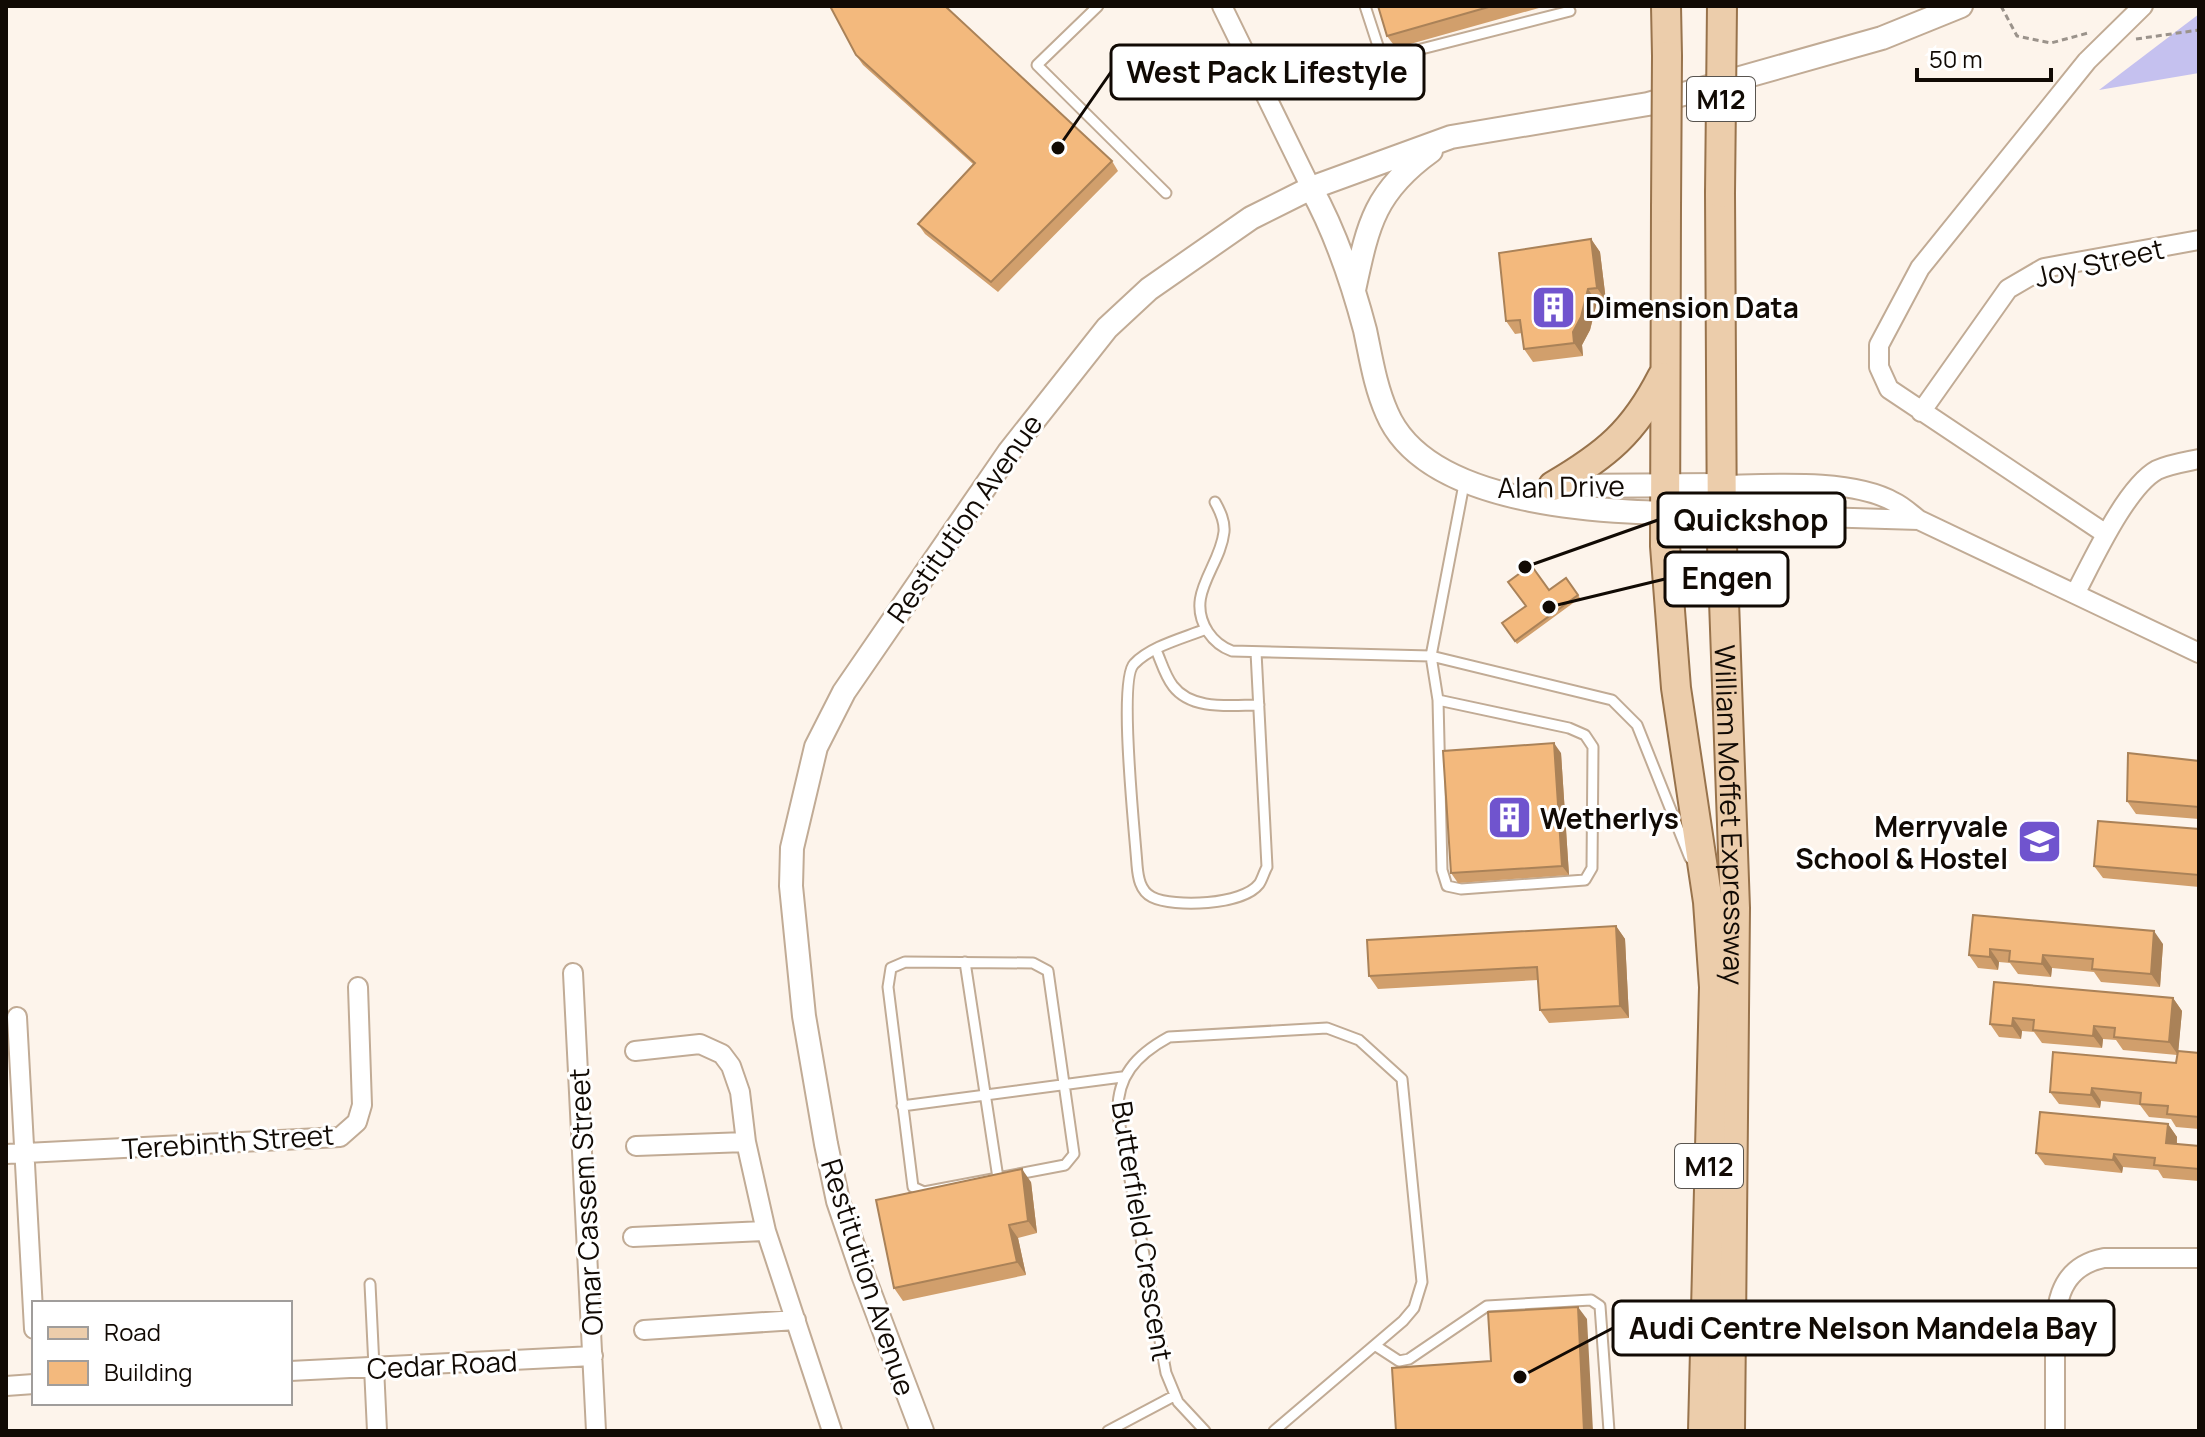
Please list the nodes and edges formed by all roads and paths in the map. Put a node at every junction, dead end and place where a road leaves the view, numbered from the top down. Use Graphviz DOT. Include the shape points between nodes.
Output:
graph roads {
  1 [pos="1098,6"];
  2 [pos="1222,6"];
  3 [pos="1365,6"];
  4 [pos="1666,6"];
  5 [pos="1722,6"];
  6 [pos="1961,6"];
  7 [pos="2143,6"];
  8 [pos="1570,11"];
  9 [pos="1451,137"];
  10 [pos="1311,188"];
  11 [pos="1166,193"];
  12 [pos="2199,240"];
  13 [pos="1354,292"];
  14 [pos="1664,373"];
  15 [pos="1921,412"];
  16 [pos="2199,459"];
  17 [pos="1474,483"];
  18 [pos="1663,485"];
  19 [pos="1722,485"];
  20 [pos="1553,486"];
  21 [pos="1215,502"];
  22 [pos="1664,513"];
  23 [pos="1722,514"];
  24 [pos="1919,520"];
  25 [pos="2106,534"];
  26 [pos="2075,594"];
  27 [pos="1206,629"];
  28 [pos="1156,650"];
  29 [pos="1256,652"];
  30 [pos="2199,653"];
  31 [pos="1431,656"];
  32 [pos="1438,700"];
  33 [pos="1259,705"];
  34 [pos="1708,902"];
  35 [pos="965,962"];
  36 [pos="573,973"];
  37 [pos="358,987"];
  38 [pos="17,1017"];
  39 [pos="635,1051"];
  40 [pos="1122,1077"];
  41 [pos="1064,1084"];
  42 [pos="986,1096"];
  43 [pos="902,1106"];
  44 [pos="746,1142"];
  45 [pos="636,1146"];
  46 [pos="15,1154"];
  47 [pos="998,1178"];
  48 [pos="766,1231"];
  49 [pos="633,1237"];
  50 [pos="2199,1258"];
  51 [pos="370,1284"];
  52 [pos="32,1311"];
  53 [pos="796,1320"];
  54 [pos="644,1330"];
  55 [pos="1376,1346"];
  56 [pos="593,1356"];
  57 [pos="374,1367"];
  58 [pos="292,1371"];
  59 [pos="32,1384"];
  60 [pos="6,1386"];
  61 [pos="1174,1396"];
  62 [pos="377,1431"];
  63 [pos="596,1431"];
  64 [pos="832,1431"];
  65 [pos="922,1431"];
  66 [pos="1108,1431"];
  67 [pos="1205,1431"];
  68 [pos="1274,1431"];
  69 [pos="1609,1431"];
  70 [pos="1703,1431"];
  71 [pos="1730,1431"];
  72 [pos="2055,1431"];
  1 -- 11 [label="lane" via="1037,65"];
  2 -- 10 [label="street"];
  3 -- 8 [label="lane" via="1380,52 1390,57"];
  4 -- 14 [label="main road, William Moffet Expressway / M12, bridge"];
  5 -- 19 [label="main road, William Moffet Expressway / M12, bridge"];
  6 -- 9 [label="street, Restitution Avenue" via="1882,38 1648,104"];
  7 -- 15 [label="street" via="2087,61 1920,268 1879,345 1879,367 1890,390"];
  9 -- 10 [label="street, Restitution Avenue"];
  9 -- 13 [label="street" via="1409,167 1378,203"];
  10 -- 13 [label="street"];
  10 -- 65 [label="street, Restitution Avenue" via="1194,255 1107,328 1009,452 881,636 816,747 792,848 804,1016 838,1201"];
  12 -- 15 [label="street, Joy Street" via="2044,268 2024,277 2008,289"];
  13 -- 17 [label="street" via="1388,415 1411,447 1437,467"];
  14 -- 18 [label="main road, William Moffet Expressway / M12"];
  14 -- 20 [label="main road" via="1626,435"];
  15 -- 25 [label="street"];
  16 -- 25 [label="street" via="2146,478"];
  17 -- 20 [label="street, Alan Drive"];
  17 -- 22 [label="street, Alan Drive" via="1535,501"];
  17 -- 31 [label="lane"];
  18 -- 19 [label="street, Alan Drive"];
  18 -- 20 [label="street, Alan Drive"];
  18 -- 22 [label="main road, William Moffet Expressway / M12"];
  19 -- 23 [label="main road, William Moffet Expressway / M12"];
  19 -- 24 [label="street, Alan Drive" via="1869,491"];
  21 -- 27 [label="lane" via="1224,529 1198,604"];
  22 -- 23 [label="street, Alan Drive"];
  22 -- 34 [label="main road, William Moffet Expressway / M12" via="1676,688"];
  23 -- 24 [label="street, Alan Drive"];
  23 -- 71 [label="main road, William Moffet Expressway / M12" via="1735,908"];
  24 -- 26 [label="street, Alan Drive"];
  25 -- 26 [label="street"];
  26 -- 30 [label="street, Alan Drive"];
  27 -- 28 [label="lane"];
  27 -- 29 [label="lane" via="1223,648"];
  28 -- 33 [label="lane" via="1173,686 1187,698 1206,705"];
  28 -- 33 [label="lane" via="1134,663 1126,701 1139,882 1150,896 1198,903 1242,896 1259,885 1267,867"];
  29 -- 31 [label="lane"];
  29 -- 33 [label="lane"];
  31 -- 32 [label="lane"];
  31 -- 34 [label="lane" via="1621,706 1644,738"];
  32 -- 32 [label="lane" via="1442,870 1447,886 1585,880 1592,868 1593,747 1585,735"];
  34 -- 70 [label="main road, William Moffet Expressway / M12" via="1714,987"];
  35 -- 41 [label="lane" via="1033,963 1048,971"];
  35 -- 42 [label="lane"];
  35 -- 43 [label="lane" via="905,962 891,968 888,987"];
  36 -- 56 [label="street, Omar Cassem Street"];
  37 -- 46 [label="street, Terebinth Street" via="362,1105 357,1122 340,1137"];
  38 -- 46 [label="street"];
  39 -- 44 [label="street" via="700,1044 722,1054 740,1092"];
  40 -- 41 [label="lane"];
  40 -- 55 [label="lane, Butterfield Crescent" via="1151,1047 1169,1037 1327,1028 1359,1040 1402,1079 1422,1282 1414,1308"];
  40 -- 61 [label="lane, Butterfield Crescent" via="1118,1115"];
  41 -- 42 [label="lane"];
  41 -- 47 [label="lane" via="1071,1160"];
  42 -- 43 [label="lane"];
  42 -- 47 [label="lane"];
  43 -- 47 [label="lane" via="913,1187 918,1191"];
  44 -- 45 [label="street"];
  44 -- 48 [label="street"];
  46 -- 52 [label="street"];
  48 -- 49 [label="street"];
  48 -- 53 [label="street"];
  50 -- 72 [label="street" via="2104,1258 2089,1261 2067,1279 2055,1305"];
  51 -- 57 [label="lane"];
  53 -- 54 [label="street"];
  53 -- 64 [label="street"];
  55 -- 68 [label="lane, Butterfield Crescent"];
  55 -- 69 [label="lane" via="1399,1361 1409,1359 1487,1306 1591,1300 1600,1306"];
  56 -- 57 [label="street, Cedar Road"];
  56 -- 63 [label="street, Omar Cassem Street"];
  57 -- 58 [label="street, Cedar Road"];
  57 -- 62 [label="street"];
  59 -- 60 [label="street"];
  61 -- 66 [label="lane"];
  61 -- 67 [label="lane, Butterfield Crescent"];
}
